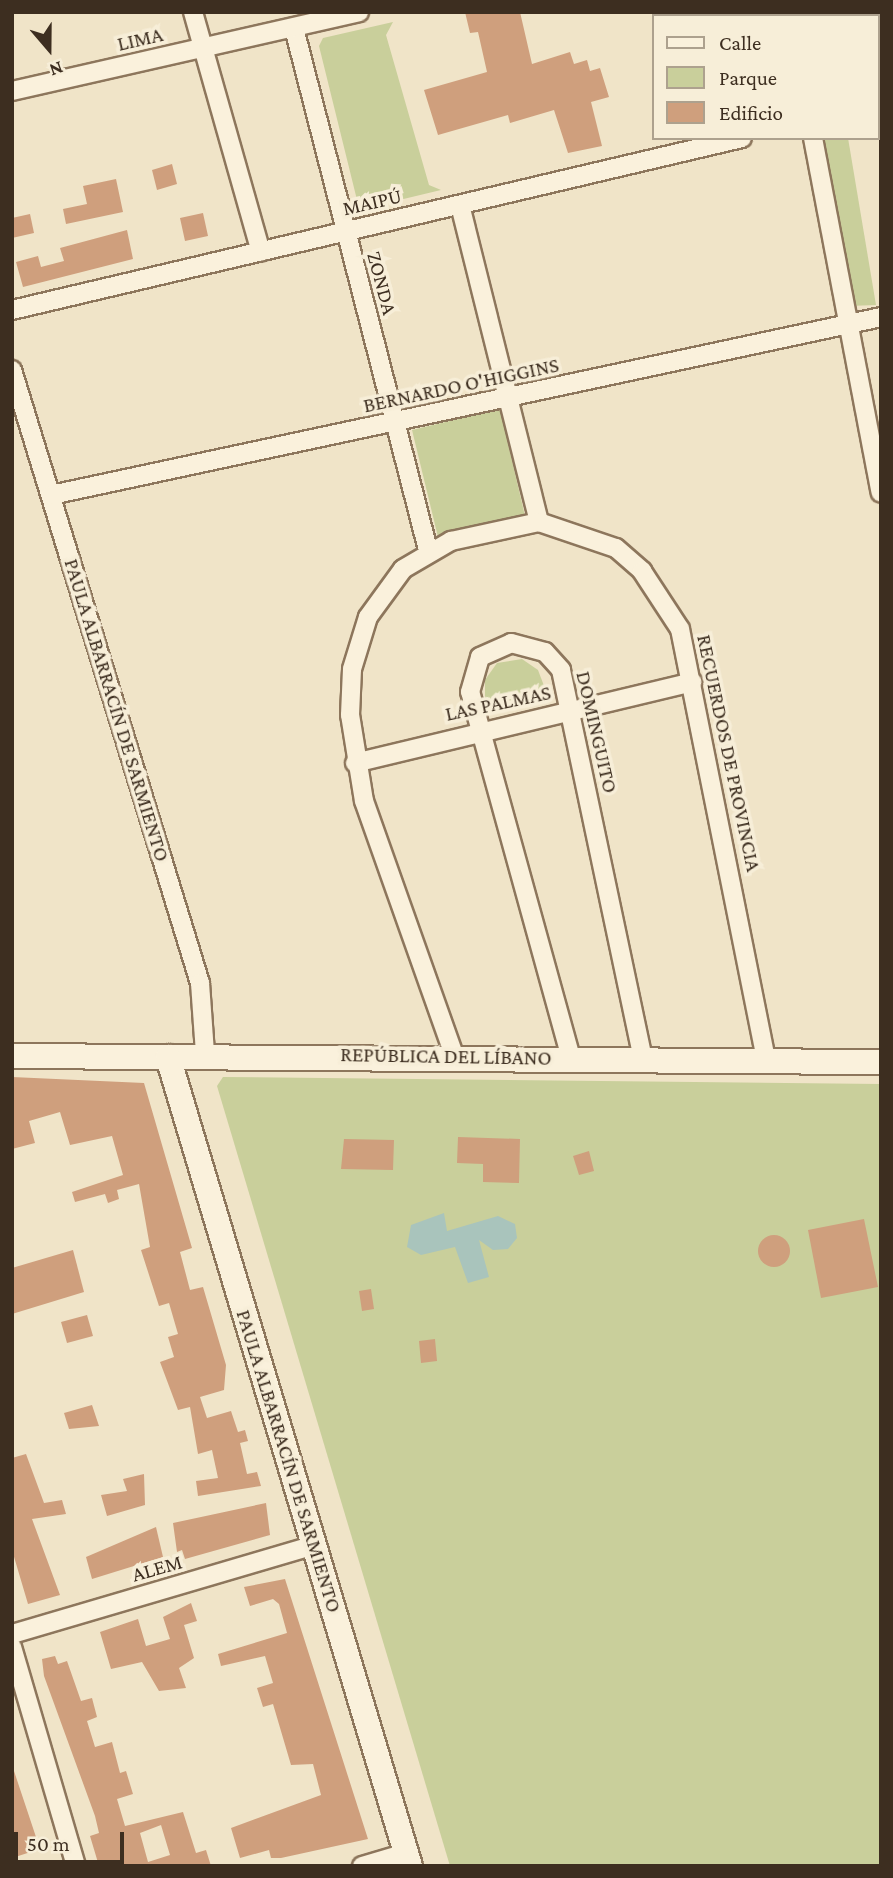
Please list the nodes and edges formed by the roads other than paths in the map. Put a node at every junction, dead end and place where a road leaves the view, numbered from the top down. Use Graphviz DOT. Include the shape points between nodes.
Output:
graph roads {
  1 [pos="193,12"];
  2 [pos="359,12"];
  3 [pos="304,21"];
  4 [pos="204,48"];
  5 [pos="12,92"];
  6 [pos="734,140"];
  7 [pos="813,140"];
  8 [pos="460,205"];
  9 [pos="345,232"];
  10 [pos="261,252"];
  11 [pos="12,310"];
  12 [pos="881,317"];
  13 [pos="849,325"];
  14 [pos="12,370"];
  15 [pos="508,398"];
  16 [pos="395,422"];
  17 [pos="881,494"];
  18 [pos="51,495"];
  19 [pos="539,522"];
  20 [pos="428,550"];
  21 [pos="692,682"];
  22 [pos="571,711"];
  23 [pos="479,729"];
  24 [pos="355,763"];
  25 [pos="205,1053"];
  26 [pos="454,1055"];
  27 [pos="12,1056"];
  28 [pos="168,1057"];
  29 [pos="571,1058"];
  30 [pos="643,1059"];
  31 [pos="766,1060"];
  32 [pos="881,1062"];
  33 [pos="314,1545"];
  34 [pos="12,1634"];
  35 [pos="12,1647"];
  36 [pos="408,1859"];
  37 [pos="76,1866"];
  38 [pos="362,1866"];
  1 -- 4 [label="street"];
  2 -- 3 [label="street, LIMA"];
  3 -- 4 [label="street, LIMA"];
  3 -- 9 [label="street, ZONDA"];
  4 -- 5 [label="street, LIMA"];
  4 -- 10 [label="street"];
  6 -- 8 [label="street, MAIPÚ"];
  7 -- 13 [label="street"];
  8 -- 9 [label="street, MAIPÚ"];
  8 -- 15 [label="street"];
  9 -- 10 [label="street, MAIPÚ"];
  9 -- 16 [label="street, ZONDA"];
  10 -- 11 [label="street, MAIPÚ"];
  12 -- 13 [label="street, BERNARDO O'HIGGINS"];
  13 -- 15 [label="street, BERNARDO O'HIGGINS"];
  13 -- 17 [label="street"];
  14 -- 18 [label="street, PAULA ALBARRACÍN DE SARMIENTO"];
  15 -- 16 [label="street, BERNARDO O'HIGGINS"];
  15 -- 19 [label="street"];
  16 -- 18 [label="street, BERNARDO O'HIGGINS"];
  16 -- 20 [label="street, ZONDA"];
  18 -- 25 [label="street, PAULA ALBARRACÍN DE SARMIENTO" via="200,983"];
  19 -- 20 [label="street"];
  19 -- 21 [label="street, RECUERDOS DE PROVINCIA" via="616,548 642,571 680,629"];
  20 -- 24 [label="street" via="383,592 357,645 350,692"];
  21 -- 22 [label="street, LAS PALMAS"];
  21 -- 31 [label="street, RECUERDOS DE PROVINCIA"];
  22 -- 23 [label="street, LAS PALMAS"];
  22 -- 23 [label="street, DOMINGUITO" via="554,660 530,645 511,643 480,657 470,675"];
  22 -- 30 [label="street, DOMINGUITO"];
  23 -- 24 [label="street, LAS PALMAS"];
  23 -- 29 [label="street, DOMINGUITO"];
  24 -- 26 [label="street"];
  25 -- 26 [label="main road, REPÚBLICA DEL LÍBANO"];
  25 -- 28 [label="main road, REPÚBLICA DEL LÍBANO"];
  26 -- 29 [label="main road, REPÚBLICA DEL LÍBANO"];
  27 -- 28 [label="main road, REPÚBLICA DEL LÍBANO"];
  28 -- 33 [label="main road, PAULA ALBARRACÍN DE SARMIENTO"];
  29 -- 30 [label="main road, REPÚBLICA DEL LÍBANO"];
  30 -- 31 [label="main road, REPÚBLICA DEL LÍBANO"];
  31 -- 32 [label="main road, REPÚBLICA DEL LÍBANO"];
  33 -- 34 [label="street, ALEM"];
  33 -- 36 [label="main road, PAULA ALBARRACÍN DE SARMIENTO"];
  35 -- 37 [label="street"];
  36 -- 38 [label="street"];
}
